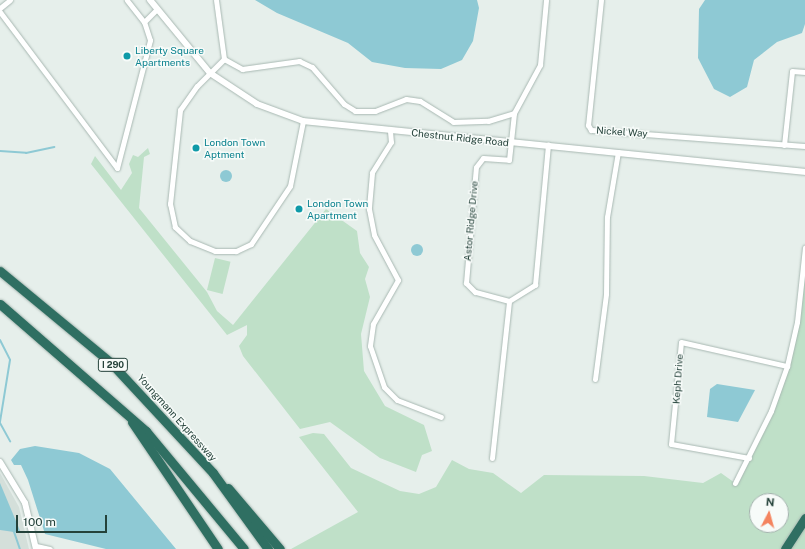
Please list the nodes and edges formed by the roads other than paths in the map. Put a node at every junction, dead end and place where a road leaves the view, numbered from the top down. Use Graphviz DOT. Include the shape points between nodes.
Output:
graph roads {
  1 [pos="10,0"];
  2 [pos="127,0"];
  3 [pos="150,0"];
  4 [pos="216,0"];
  5 [pos="546,0"];
  6 [pos="601,0"];
  7 [pos="0,8"];
  8 [pos="157,9"];
  9 [pos="0,12"];
  10 [pos="144,22"];
  11 [pos="224,59"];
  12 [pos="805,72"];
  13 [pos="210,73"];
  14 [pos="514,113"];
  15 [pos="303,121"];
  16 [pos="390,131"];
  17 [pos="512,143"];
  18 [pos="784,145"];
  19 [pos="548,146"];
  20 [pos="805,146"];
  21 [pos="618,152"];
  22 [pos="805,172"];
  23 [pos="805,247"];
  24 [pos="0,271"];
  25 [pos="509,301"];
  26 [pos="0,304"];
  27 [pos="787,366"];
  28 [pos="595,379"];
  29 [pos="441,417"];
  30 [pos="131,421"];
  31 [pos="492,458"];
  32 [pos="749,458"];
  33 [pos="0,462"];
  34 [pos="213,473"];
  35 [pos="735,483"];
  36 [pos="805,518"];
  37 [pos="36,547"];
  38 [pos="50,549"];
  39 [pos="218,549"];
  40 [pos="244,549"];
  41 [pos="268,549"];
  42 [pos="280,549"];
  43 [pos="785,549"];
  1 -- 7 [label="street"];
  2 -- 10 [label="street"];
  3 -- 8 [label="street, Chestnut Ridge Road"];
  4 -- 11 [label="street"];
  5 -- 14 [label="street" via="540,65"];
  6 -- 18 [label="street, Nickel Way" via="588,125 591,130"];
  8 -- 10 [label="street"];
  8 -- 13 [label="street, Chestnut Ridge Road"];
  9 -- 10 [label="street" via="117,168 150,40"];
  11 -- 13 [label="street"];
  11 -- 14 [label="street" via="242,69 299,61 312,67 344,104 354,111 375,111 406,99 420,101 453,122 488,121"];
  12 -- 18 [label="street" via="792,71"];
  13 -- 15 [label="street, Chestnut Ridge Road" via="257,104"];
  13 -- 15 [label="street" via="184,100 177,126 170,206 175,227 190,241 215,251 236,251 251,244 290,186"];
  14 -- 17 [label="street"];
  15 -- 16 [label="street, Chestnut Ridge Road"];
  16 -- 17 [label="street, Chestnut Ridge Road"];
  16 -- 29 [label="street" via="391,142 372,173 369,209 374,234 398,280 373,324 370,346 384,387 397,400"];
  17 -- 19 [label="street, Chestnut Ridge Road"];
  17 -- 25 [label="street, Astor Ridge Drive" via="509,160 483,158 476,167 466,283 475,292"];
  18 -- 20 [label="street, Nickel Way"];
  19 -- 21 [label="street, Chestnut Ridge Road"];
  19 -- 25 [label="street" via="535,285"];
  21 -- 22 [label="street, Chestnut Ridge Road"];
  21 -- 28 [label="street" via="607,217 606,294"];
  23 -- 27 [label="street" via="797,322"];
  24 -- 34 [label="highway, Youngmann Expressway / I 290" via="110,362"];
  25 -- 31 [label="street"];
  26 -- 30 [label="highway, I 290" via="74,365"];
  27 -- 32 [label="street"];
  27 -- 32 [label="street, Keph Drive" via="681,342 671,444"];
  30 -- 39 [label="highway"];
  30 -- 40 [label="highway, I 290" via="171,459"];
  32 -- 35 [label="street"];
  33 -- 37 [label="street" via="24,503"];
  34 -- 41 [label="highway, Youngmann Expressway / I 290"];
  34 -- 42 [label="highway" via="246,507"];
  36 -- 43 [label="highway"];
  37 -- 38 [label="street"];
}
